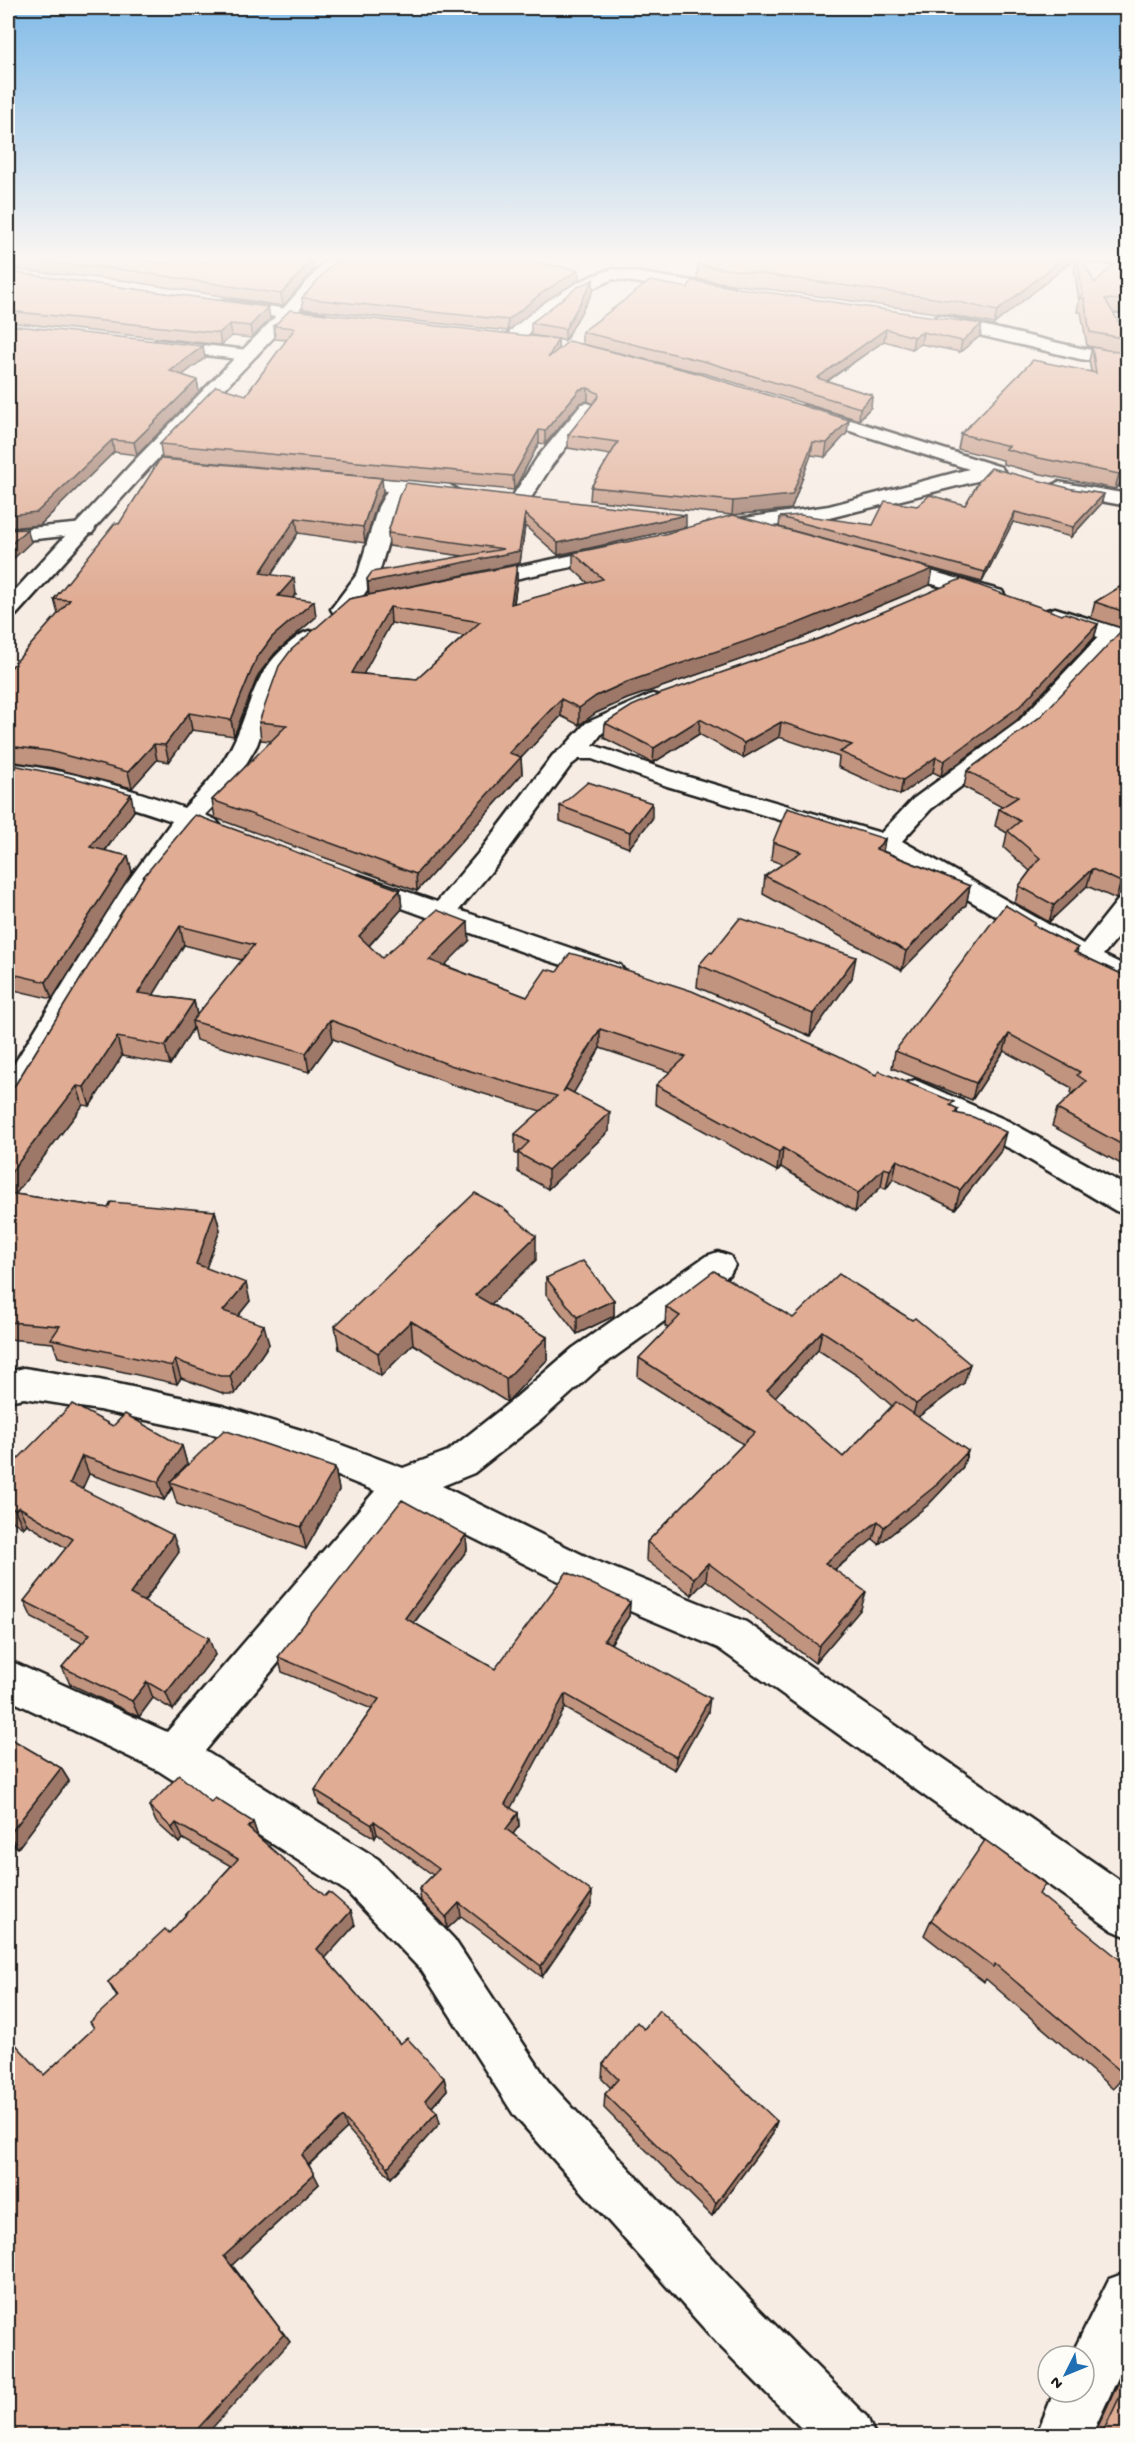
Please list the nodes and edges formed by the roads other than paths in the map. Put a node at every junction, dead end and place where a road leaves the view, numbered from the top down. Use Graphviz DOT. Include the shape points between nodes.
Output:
graph roads {
  1 [pos="232,371"];
  2 [pos="790,406"];
  3 [pos="588,408"];
  4 [pos="142,464"];
  5 [pos="163,466"];
  6 [pos="989,470"];
  7 [pos="1008,475"];
  8 [pos="324,480"];
  9 [pos="1038,483"];
  10 [pos="400,486"];
  11 [pos="469,492"];
  12 [pos="501,495"];
  13 [pos="522,497"];
  14 [pos="544,500"];
  15 [pos="1128,501"];
  16 [pos="732,523"];
  17 [pos="690,527"];
  18 [pos="85,529"];
  19 [pos="8,536"];
  20 [pos="786,538"];
  21 [pos="638,548"];
  22 [pos="872,561"];
  23 [pos="957,584"];
  24 [pos="457,586"];
  25 [pos="928,597"];
  26 [pos="376,602"];
  27 [pos="1013,602"];
  28 [pos="342,609"];
  29 [pos="1035,609"];
  30 [pos="8,610"];
  31 [pos="1120,636"];
  32 [pos="674,693"];
  33 [pos="574,752"];
  34 [pos="8,770"];
  35 [pos="189,818"];
  36 [pos="230,834"];
  37 [pos="886,843"];
  38 [pos="333,873"];
  39 [pos="1128,906"];
  40 [pos="442,913"];
  41 [pos="1086,958"];
  42 [pos="632,978"];
  43 [pos="1128,979"];
  44 [pos="894,1082"];
  45 [pos="8,1096"];
  46 [pos="1128,1203"];
  47 [pos="718,1265"];
  48 [pos="8,1386"];
  49 [pos="403,1485"];
  50 [pos="8,1678"];
  51 [pos="174,1756"];
  52 [pos="1128,1914"];
  53 [pos="1128,2298"];
  54 [pos="1096,2363"];
  55 [pos="1077,2404"];
  56 [pos="848,2436"];
  57 [pos="1063,2436"];
  1 -- 4 [label="street"];
  2 -- 6 [label="street"];
  3 -- 13 [label="street" via="544,462"];
  4 -- 5 [label="street"];
  4 -- 18 [label="street"];
  6 -- 7 [label="street"];
  6 -- 16 [label="street" via="806,516"];
  8 -- 10 [label="street"];
  9 -- 15 [label="street"];
  10 -- 11 [label="street"];
  10 -- 28 [label="street" via="388,507 368,573"];
  12 -- 13 [label="street"];
  13 -- 14 [label="street"];
  16 -- 17 [label="street"];
  16 -- 20 [label="street"];
  18 -- 19 [label="street"];
  18 -- 30 [label="street"];
  21 -- 24 [label="street"];
  22 -- 23 [label="street"];
  23 -- 25 [label="street"];
  23 -- 27 [label="street"];
  26 -- 28 [label="street"];
  28 -- 35 [label="street" via="284,660 268,681 245,745 224,781"];
  29 -- 31 [label="street"];
  31 -- 37 [label="street" via="1026,727 922,804"];
  32 -- 33 [label="street" via="594,728"];
  33 -- 37 [label="street" via="595,752 687,784"];
  33 -- 40 [label="street" via="562,760"];
  34 -- 35 [label="street" via="118,793"];
  35 -- 36 [label="street"];
  35 -- 45 [label="street" via="108,930"];
  37 -- 41 [label="street"];
  38 -- 40 [label="street"];
  39 -- 41 [label="street"];
  40 -- 42 [label="street"];
  41 -- 43 [label="street"];
  44 -- 46 [label="street" via="967,1113 1081,1172"];
  47 -- 49 [label="street" via="586,1358 461,1462"];
  48 -- 49 [label="street" via="24,1383 88,1393 222,1421 304,1446"];
  49 -- 51 [label="street"];
  49 -- 52 [label="street" via="575,1570 732,1635"];
  50 -- 51 [label="street"];
  51 -- 56 [label="street" via="362,1875 438,1955 531,2098 737,2325"];
  53 -- 54 [label="street"];
  55 -- 57 [label="street"];
}
